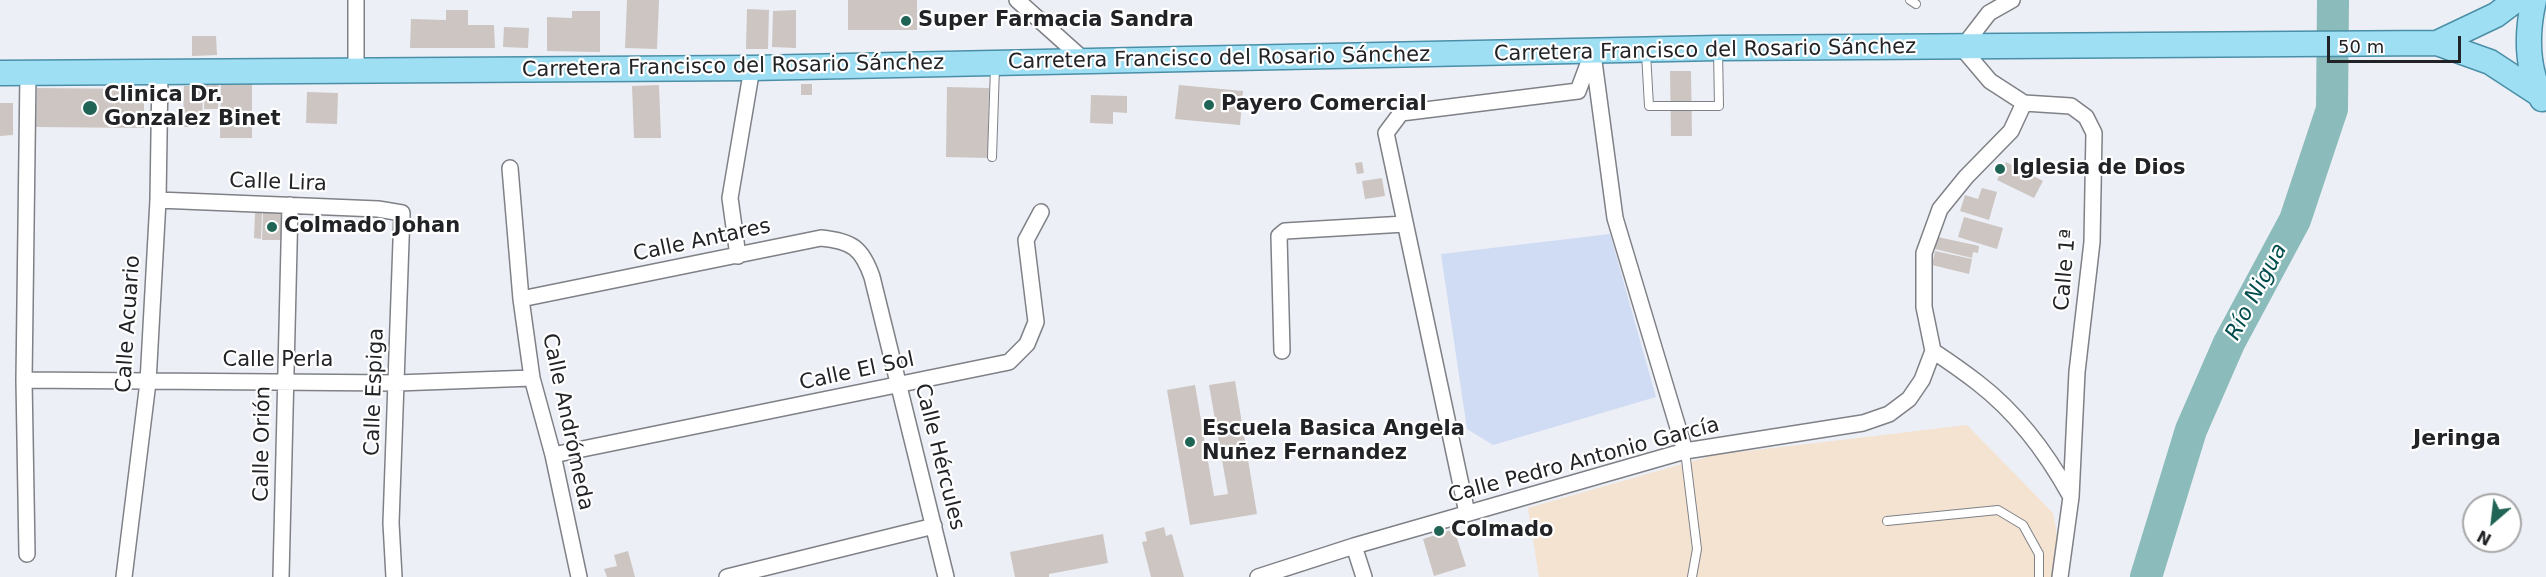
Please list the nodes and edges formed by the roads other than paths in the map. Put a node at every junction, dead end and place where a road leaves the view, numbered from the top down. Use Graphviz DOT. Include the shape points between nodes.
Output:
graph roads {
  1 [pos="356,0"];
  2 [pos="1017,0"];
  3 [pos="2012,0"];
  4 [pos="2516,0"];
  5 [pos="2534,0"];
  6 [pos="2437,43"];
  7 [pos="1718,48"];
  8 [pos="1962,48"];
  9 [pos="1646,50"];
  10 [pos="1593,51"];
  11 [pos="1084,60"];
  12 [pos="995,62"];
  13 [pos="752,68"];
  14 [pos="160,72"];
  15 [pos="356,72"];
  16 [pos="0,73"];
  17 [pos="28,73"];
  18 [pos="2543,100"];
  19 [pos="2024,103"];
  20 [pos="992,158"];
  21 [pos="510,168"];
  22 [pos="158,200"];
  23 [pos="290,205"];
  24 [pos="398,211"];
  25 [pos="1041,212"];
  26 [pos="1405,224"];
  27 [pos="738,256"];
  28 [pos="872,277"];
  29 [pos="521,299"];
  30 [pos="1282,351"];
  31 [pos="1933,351"];
  32 [pos="532,378"];
  33 [pos="24,380"];
  34 [pos="286,381"];
  35 [pos="148,382"];
  36 [pos="397,382"];
  37 [pos="899,384"];
  38 [pos="1685,451"];
  39 [pos="553,455"];
  40 [pos="2071,496"];
  41 [pos="1467,513"];
  42 [pos="1887,521"];
  43 [pos="934,526"];
  44 [pos="1354,546"];
  45 [pos="27,554"];
  46 [pos="124,577"];
  47 [pos="281,577"];
  48 [pos="394,577"];
  49 [pos="579,577"];
  50 [pos="727,577"];
  51 [pos="946,577"];
  52 [pos="1258,577"];
  53 [pos="1364,577"];
  54 [pos="1692,577"];
  55 [pos="2039,577"];
  56 [pos="2060,577"];
  1 -- 15 [label="street"];
  2 -- 11 [label="street"];
  3 -- 8 [label="street" via="1989,13"];
  4 -- 6 [label="main road, Carretera Francisco del Rosario Sánchez" via="2496,15"];
  5 -- 18 [label="main road" via="2528,46 2531,71"];
  6 -- 8 [label="main road, Carretera Francisco del Rosario Sánchez"];
  6 -- 18 [label="main road, Carretera Francisco del Rosario Sánchez" via="2490,62"];
  7 -- 8 [label="main road, Carretera Francisco del Rosario Sánchez"];
  7 -- 9 [label="main road, Carretera Francisco del Rosario Sánchez"];
  7 -- 9 [label="lane" via="1719,106 1649,106"];
  8 -- 19 [label="street, Calle 1ª" via="1990,81"];
  9 -- 10 [label="main road, Carretera Francisco del Rosario Sánchez"];
  10 -- 11 [label="main road, Carretera Francisco del Rosario Sánchez"];
  10 -- 26 [label="street" via="1578,91 1401,113 1386,133"];
  10 -- 38 [label="street" via="1615,218"];
  11 -- 12 [label="main road, Carretera Francisco del Rosario Sánchez"];
  12 -- 13 [label="main road, Carretera Francisco del Rosario Sánchez"];
  12 -- 20 [label="lane"];
  13 -- 15 [label="main road, Carretera Francisco del Rosario Sánchez"];
  13 -- 27 [label="street" via="729,198"];
  14 -- 15 [label="main road, Carretera Francisco del Rosario Sánchez"];
  14 -- 17 [label="main road, Carretera Francisco del Rosario Sánchez"];
  14 -- 22 [label="street, Calle Acuario"];
  16 -- 17 [label="main road, Carretera Francisco del Rosario Sánchez"];
  17 -- 33 [label="street"];
  19 -- 31 [label="street" via="2011,131 1940,209 1924,253 1924,307"];
  19 -- 40 [label="street, Calle 1ª" via="2071,106 2086,117 2094,133 2092,242 2077,372"];
  21 -- 29 [label="street, Calle Andrómeda"];
  22 -- 23 [label="street, Calle Lira"];
  22 -- 35 [label="street, Calle Acuario"];
  23 -- 24 [label="street, Calle Lira"];
  23 -- 34 [label="street, Calle Orión"];
  24 -- 36 [label="street, Calle Espiga" via="402,213 402,231"];
  25 -- 37 [label="street, Calle El Sol" via="1026,240 1036,322 1028,344 1009,362"];
  26 -- 30 [label="street" via="1285,231 1279,236"];
  26 -- 41 [label="street"];
  27 -- 28 [label="street, Calle Antares" via="821,238 840,240 855,247 866,260"];
  27 -- 29 [label="street, Calle Antares"];
  28 -- 37 [label="street, Calle Hércules"];
  29 -- 32 [label="street, Calle Andrómeda"];
  31 -- 38 [label="street, Calle Pedro Antonio García" via="1910,399 1889,414 1863,423"];
  31 -- 40 [label="street" via="1980,384 2020,424 2054,466"];
  32 -- 36 [label="street, Calle Perla"];
  32 -- 39 [label="street, Calle Andrómeda"];
  33 -- 35 [label="street, Calle Perla"];
  33 -- 45 [label="street"];
  34 -- 35 [label="street, Calle Perla"];
  34 -- 36 [label="street, Calle Perla"];
  34 -- 47 [label="street, Calle Orión"];
  35 -- 46 [label="street, Calle Acuario"];
  36 -- 48 [label="street, Calle Espiga" via="391,523"];
  37 -- 39 [label="street, Calle El Sol"];
  37 -- 43 [label="street, Calle Hércules"];
  38 -- 41 [label="street, Calle Pedro Antonio García"];
  38 -- 54 [label="lane" via="1697,549"];
  39 -- 49 [label="street, Calle Andrómeda"];
  40 -- 56 [label="street, Calle 1ª"];
  41 -- 44 [label="street, Calle Pedro Antonio García"];
  42 -- 55 [label="lane" via="1998,510 2023,525 2039,554"];
  43 -- 50 [label="street"];
  43 -- 51 [label="street, Calle Hércules"];
  44 -- 52 [label="street, Calle Pedro Antonio García"];
  44 -- 53 [label="street"];
}
